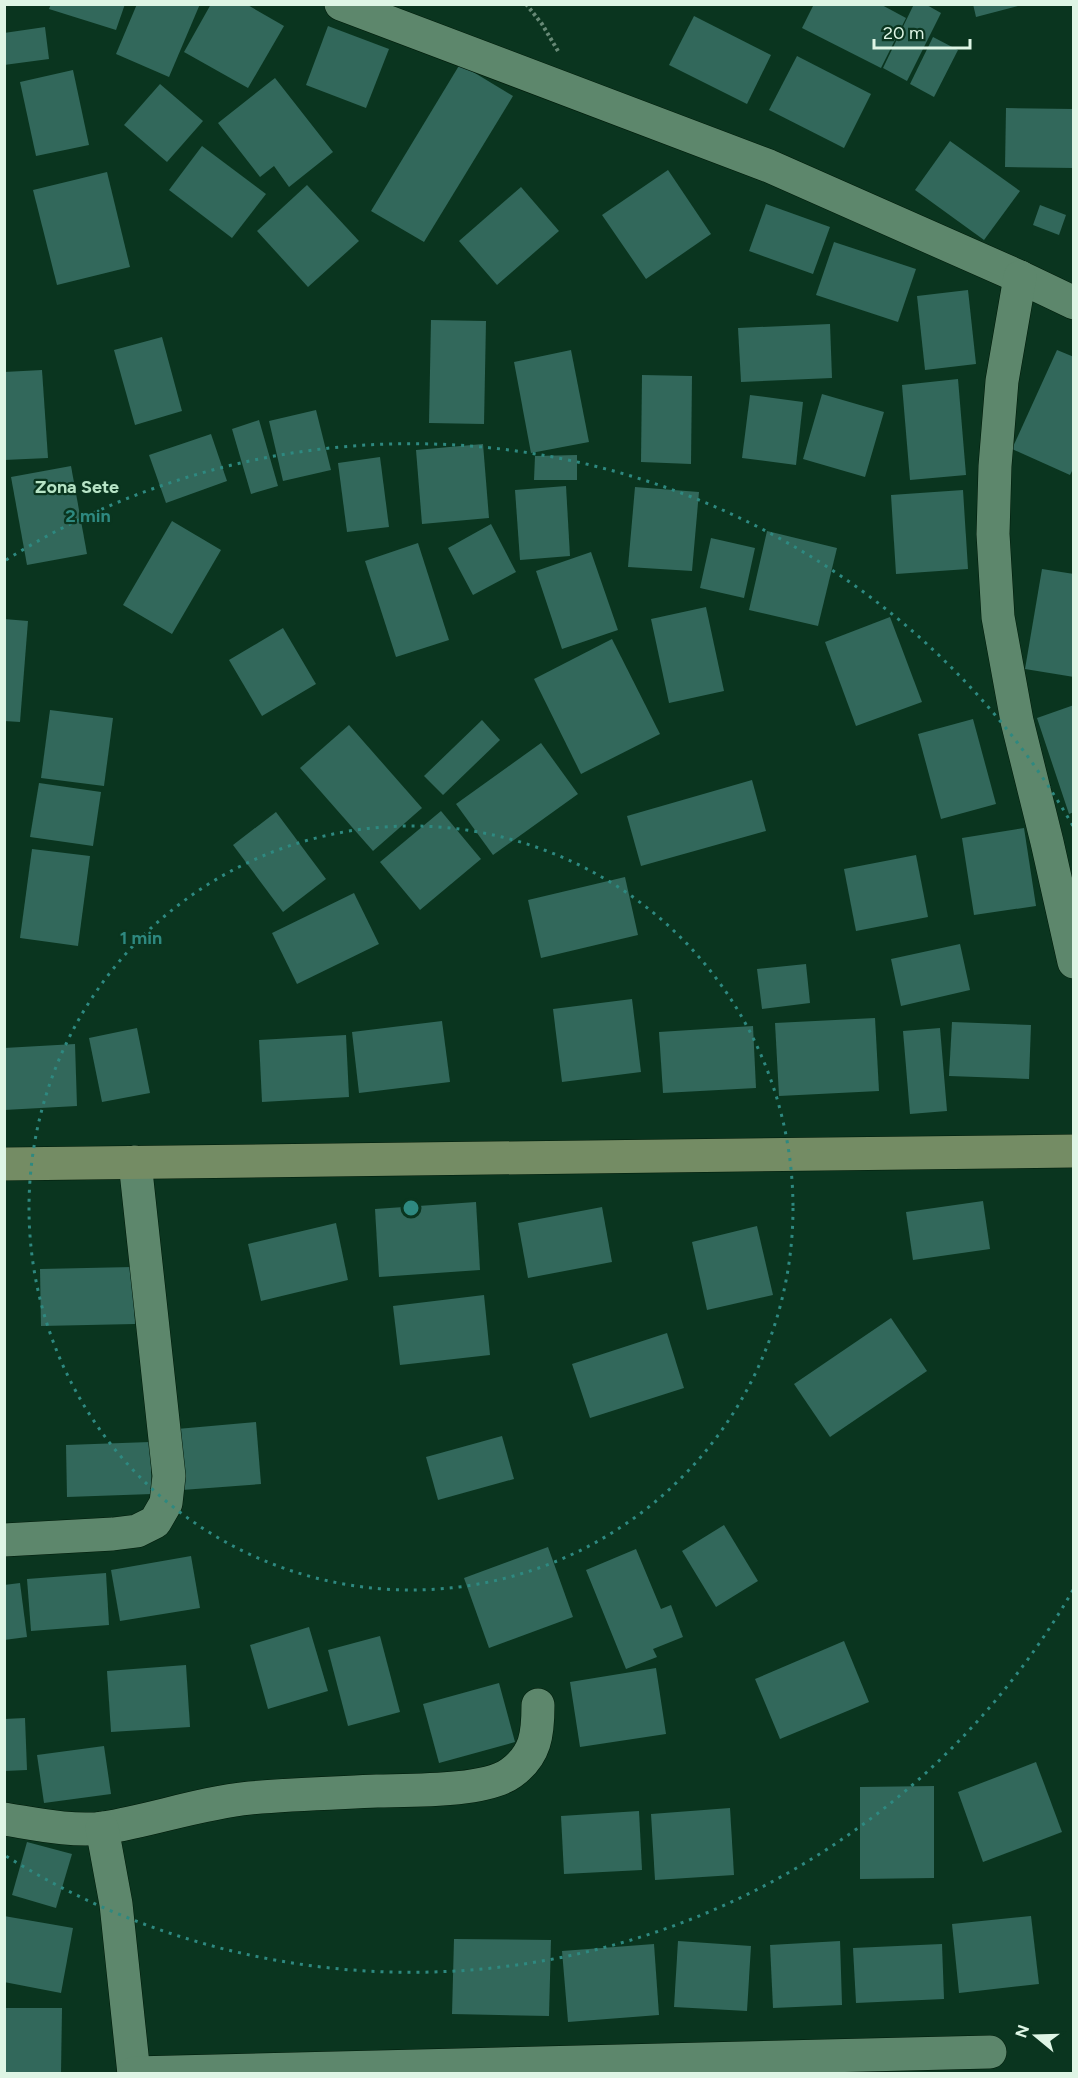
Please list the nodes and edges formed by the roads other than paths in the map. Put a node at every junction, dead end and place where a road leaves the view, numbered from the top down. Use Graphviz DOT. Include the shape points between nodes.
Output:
graph roads {
  1 [pos="341,4"];
  2 [pos="1020,277"];
  3 [pos="1074,303"];
  4 [pos="1074,962"];
  5 [pos="1074,1151"];
  6 [pos="135,1162"];
  7 [pos="4,1164"];
  8 [pos="4,1540"];
  9 [pos="538,1706"];
  10 [pos="4,1819"];
  11 [pos="102,1828"];
  12 [pos="990,2052"];
  13 [pos="134,2073"];
  1 -- 2 [label="street" via="769,166"];
  2 -- 3 [label="street"];
  2 -- 4 [label="street" via="1002,381 995,465 993,534 998,617 1017,721"];
  5 -- 6 [label="street"];
  6 -- 7 [label="street"];
  6 -- 8 [label="street" via="169,1476 166,1503 155,1522 137,1531"];
  9 -- 11 [label="street" via="538,1732 530,1755 510,1774 483,1784 250,1798"];
  10 -- 11 [label="street"];
  11 -- 13 [label="street" via="116,1904"];
  12 -- 13 [label="street"];
}
